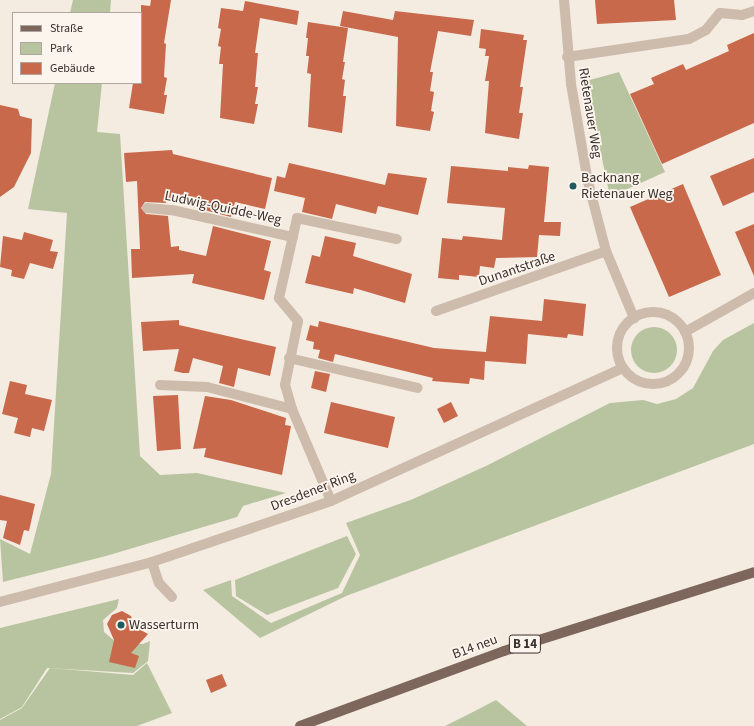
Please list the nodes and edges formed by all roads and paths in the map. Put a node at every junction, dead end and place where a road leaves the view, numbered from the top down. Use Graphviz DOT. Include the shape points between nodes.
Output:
graph roads {
  1 [pos="564,0"];
  2 [pos="754,12"];
  3 [pos="567,57"];
  4 [pos="148,208"];
  5 [pos="293,237"];
  6 [pos="397,239"];
  7 [pos="606,251"];
  8 [pos="754,293"];
  9 [pos="436,311"];
  10 [pos="634,318"];
  11 [pos="685,332"];
  12 [pos="289,358"];
  13 [pos="623,368"];
  14 [pos="160,385"];
  15 [pos="418,388"];
  16 [pos="292,408"];
  17 [pos="331,501"];
  18 [pos="152,562"];
  19 [pos="754,572"];
  20 [pos="172,597"];
  21 [pos="0,602"];
  22 [pos="300,726"];
  1 -- 3 [label="street, Rietenauer Weg"];
  2 -- 3 [label="street" via="742,15 720,13 706,30 689,39"];
  3 -- 7 [label="street, Rietenauer Weg" via="582,158"];
  4 -- 5 [label="street, Ludwig-Quidde-Weg" via="172,210"];
  5 -- 6 [label="street, Ludwig-Quidde-Weg" via="297,218"];
  5 -- 12 [label="street, Ludwig-Quidde-Weg" via="279,298 298,321"];
  7 -- 9 [label="street, Dunantstraße"];
  7 -- 10 [label="street, Rietenauer Weg"];
  8 -- 11 [label="street"];
  10 -- 11 [label="street" via="654,312 666,315"];
  10 -- 13 [label="street" via="625,326 618,341 618,357"];
  11 -- 13 [label="street" via="687,358 674,377 664,382 641,382"];
  12 -- 15 [label="street"];
  12 -- 16 [label="street, Ludwig-Quidde-Weg" via="285,385"];
  13 -- 17 [label="street, Dresdener Ring"];
  14 -- 16 [label="street" via="207,387"];
  16 -- 17 [label="street, Ludwig-Quidde-Weg"];
  17 -- 18 [label="street, Dresdener Ring"];
  18 -- 20 [label="street" via="159,583"];
  18 -- 21 [label="street, Dresdener Ring"];
  19 -- 22 [label="main road, B14 neu / B 14" via="504,651"];
}
